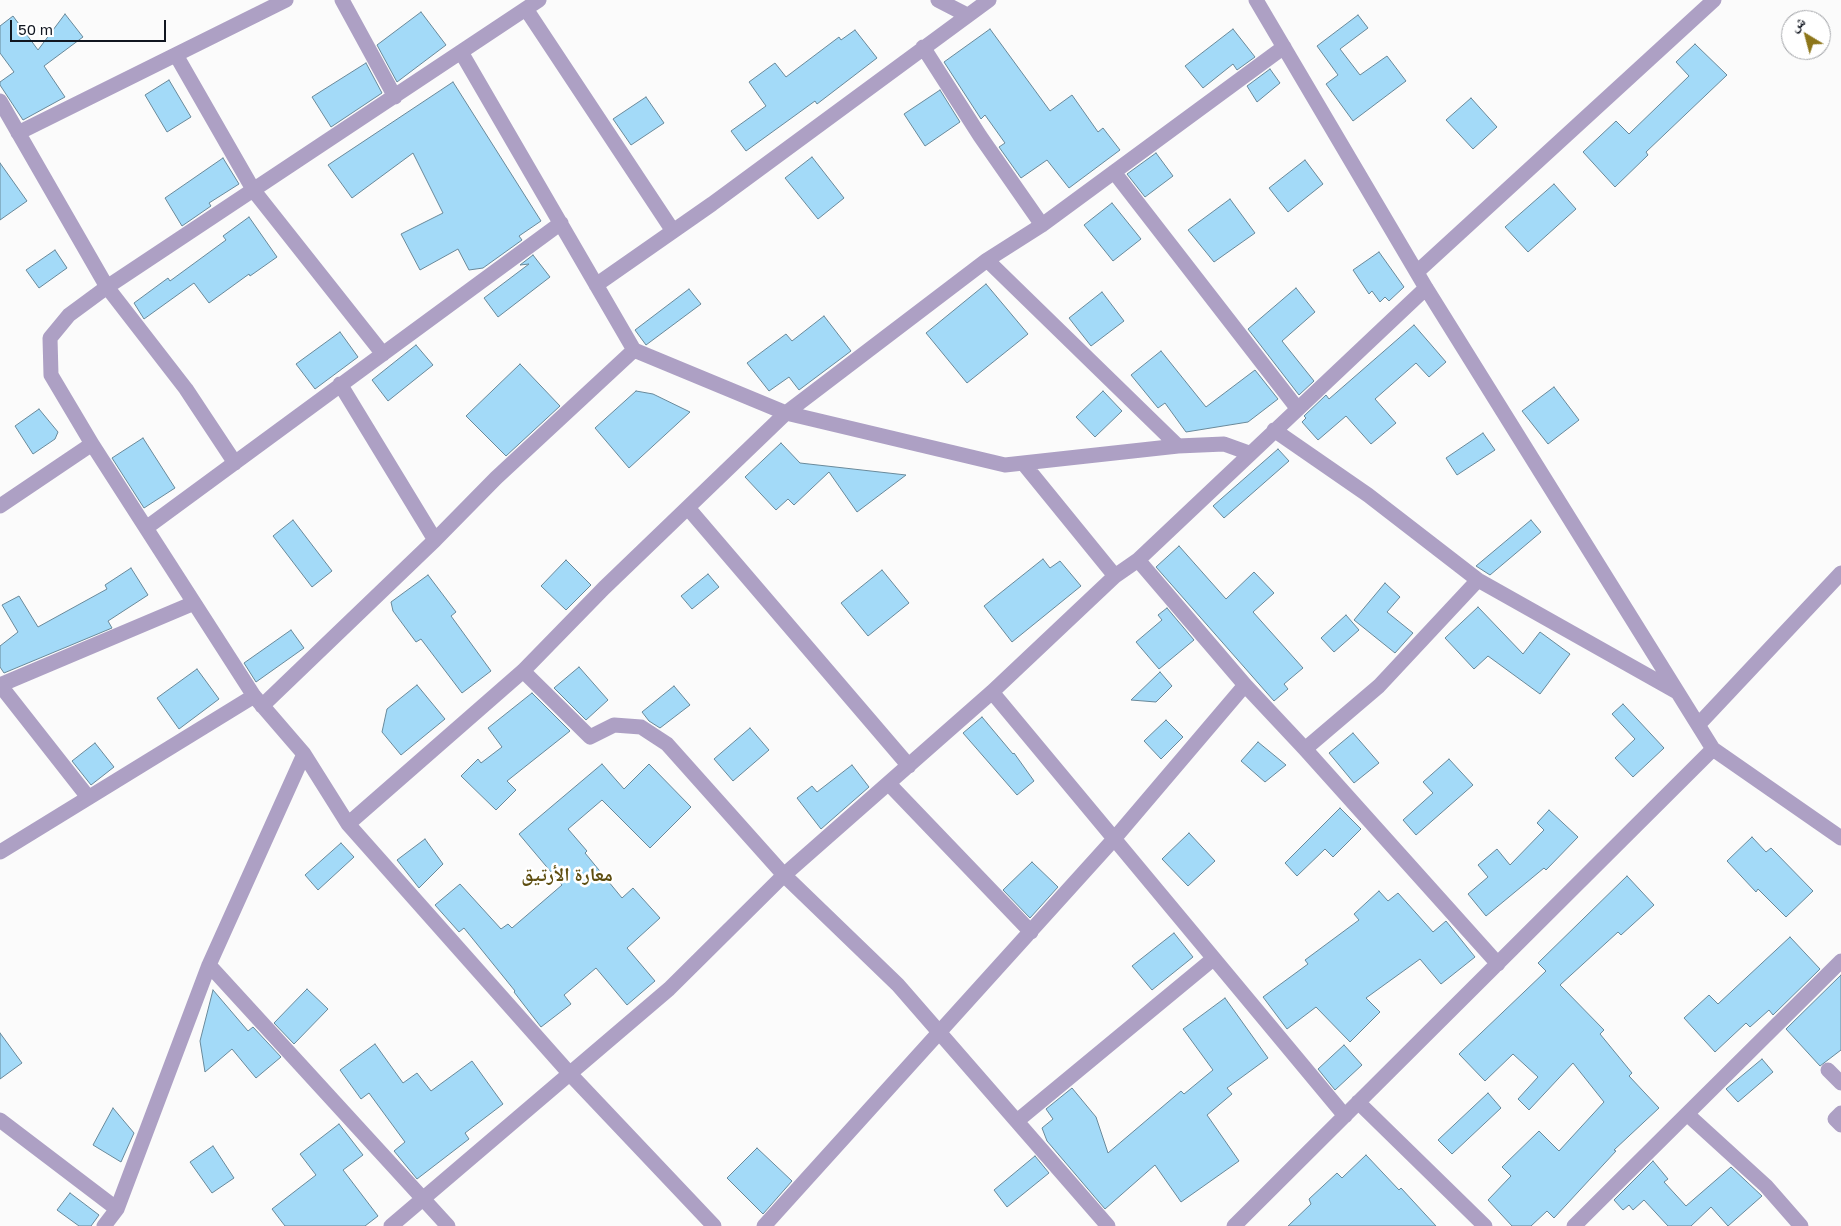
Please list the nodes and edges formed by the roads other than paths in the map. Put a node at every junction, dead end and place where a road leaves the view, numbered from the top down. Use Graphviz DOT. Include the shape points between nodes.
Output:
graph roads {
  1 [pos="286,0"];
  2 [pos="342,0"];
  3 [pos="539,0"];
  4 [pos="938,0"];
  5 [pos="989,0"];
  6 [pos="1256,0"];
  7 [pos="1714,0"];
  8 [pos="526,9"];
  9 [pos="967,15"];
  10 [pos="1284,47"];
  11 [pos="923,48"];
  12 [pos="461,52"];
  13 [pos="176,55"];
  14 [pos="395,97"];
  15 [pos="0,101"];
  16 [pos="18,133"];
  17 [pos="1114,172"];
  18 [pos="254,191"];
  19 [pos="561,223"];
  20 [pos="1042,225"];
  21 [pos="673,231"];
  22 [pos="987,260"];
  23 [pos="1417,272"];
  24 [pos="596,285"];
  25 [pos="107,287"];
  26 [pos="1426,288"];
  27 [pos="634,350"];
  28 [pos="383,354"];
  29 [pos="340,384"];
  30 [pos="1297,408"];
  31 [pos="786,413"];
  32 [pos="1274,430"];
  33 [pos="92,444"];
  34 [pos="1178,446"];
  35 [pos="1249,453"];
  36 [pos="234,463"];
  37 [pos="1023,463"];
  38 [pos="0,506"];
  39 [pos="688,508"];
  40 [pos="146,528"];
  41 [pos="435,540"];
  42 [pos="1138,560"];
  43 [pos="1841,573"];
  44 [pos="1115,576"];
  45 [pos="1478,580"];
  46 [pos="194,603"];
  47 [pos="523,671"];
  48 [pos="0,685"];
  49 [pos="1244,685"];
  50 [pos="992,692"];
  51 [pos="1678,693"];
  52 [pos="258,701"];
  53 [pos="1698,725"];
  54 [pos="1305,749"];
  55 [pos="1713,749"];
  56 [pos="304,754"];
  57 [pos="909,766"];
  58 [pos="889,784"];
  59 [pos="88,797"];
  60 [pos="348,824"];
  61 [pos="1841,838"];
  62 [pos="1114,839"];
  63 [pos="0,852"];
  64 [pos="784,875"];
  65 [pos="1031,932"];
  66 [pos="1213,959"];
  67 [pos="1498,964"];
  68 [pos="209,965"];
  69 [pos="1838,970"];
  70 [pos="940,1033"];
  71 [pos="1828,1070"];
  72 [pos="570,1074"];
  73 [pos="1841,1083"];
  74 [pos="1358,1102"];
  75 [pos="1841,1112"];
  76 [pos="1687,1114"];
  77 [pos="1345,1116"];
  78 [pos="0,1120"];
  79 [pos="1017,1121"];
  80 [pos="1841,1124"];
  81 [pos="422,1198"];
  82 [pos="117,1216"];
  83 [pos="104,1226"];
  84 [pos="391,1226"];
  85 [pos="448,1226"];
  86 [pos="714,1226"];
  87 [pos="764,1226"];
  88 [pos="1108,1226"];
  89 [pos="1234,1226"];
  90 [pos="1484,1226"];
  91 [pos="1574,1226"];
  92 [pos="1801,1226"];
  1 -- 13 [label="street"];
  2 -- 14 [label="street"];
  3 -- 8 [label="street"];
  4 -- 9 [label="street"];
  5 -- 9 [label="street"];
  6 -- 10 [label="street"];
  7 -- 23 [label="street"];
  8 -- 12 [label="street"];
  8 -- 21 [label="street"];
  9 -- 11 [label="street"];
  10 -- 17 [label="street"];
  10 -- 23 [label="street"];
  11 -- 20 [label="street"];
  11 -- 21 [label="street"];
  12 -- 14 [label="street"];
  12 -- 19 [label="street"];
  13 -- 16 [label="street"];
  13 -- 18 [label="street"];
  14 -- 18 [label="street"];
  15 -- 16 [label="street"];
  16 -- 25 [label="street"];
  17 -- 20 [label="street"];
  17 -- 30 [label="street"];
  18 -- 25 [label="street"];
  18 -- 28 [label="street"];
  19 -- 24 [label="street"];
  19 -- 28 [label="street"];
  20 -- 22 [label="street"];
  21 -- 24 [label="street"];
  22 -- 31 [label="street"];
  22 -- 34 [label="street"];
  23 -- 26 [label="street"];
  24 -- 27 [label="street"];
  25 -- 33 [label="street" via="69,315 50,338 51,375"];
  25 -- 36 [label="street" via="186,389"];
  26 -- 30 [label="street"];
  26 -- 51 [label="street"];
  27 -- 31 [label="street"];
  27 -- 41 [label="street" via="496,478"];
  28 -- 29 [label="street"];
  29 -- 36 [label="street"];
  29 -- 41 [label="street"];
  30 -- 32 [label="street"];
  31 -- 37 [label="street" via="1005,465"];
  31 -- 39 [label="street"];
  32 -- 35 [label="street"];
  32 -- 45 [label="street" via="1368,495"];
  33 -- 38 [label="street"];
  33 -- 40 [label="street"];
  34 -- 35 [label="street" via="1224,444"];
  34 -- 37 [label="street"];
  35 -- 42 [label="street"];
  36 -- 40 [label="street"];
  37 -- 44 [label="street"];
  39 -- 47 [label="street"];
  39 -- 57 [label="street"];
  40 -- 46 [label="street"];
  41 -- 52 [label="street"];
  42 -- 44 [label="street"];
  42 -- 49 [label="street"];
  43 -- 53 [label="street"];
  44 -- 50 [label="street"];
  45 -- 51 [label="street"];
  45 -- 54 [label="street" via="1379,686"];
  46 -- 48 [label="street"];
  46 -- 52 [label="street"];
  47 -- 60 [label="street"];
  47 -- 64 [label="street" via="590,737 614,724 641,727 667,744"];
  48 -- 59 [label="street"];
  49 -- 54 [label="street"];
  49 -- 62 [label="street"];
  50 -- 57 [label="street"];
  50 -- 62 [label="street"];
  51 -- 53 [label="street"];
  52 -- 56 [label="street"];
  52 -- 59 [label="street"];
  53 -- 55 [label="street"];
  54 -- 67 [label="street"];
  55 -- 61 [label="street"];
  55 -- 67 [label="street"];
  56 -- 60 [label="street"];
  56 -- 68 [label="street"];
  57 -- 58 [label="street"];
  58 -- 64 [label="street"];
  58 -- 65 [label="street"];
  59 -- 63 [label="street"];
  60 -- 72 [label="street"];
  62 -- 65 [label="street"];
  62 -- 66 [label="street"];
  64 -- 70 [label="street" via="898,985"];
  64 -- 72 [label="street" via="669,989"];
  65 -- 70 [label="street"];
  66 -- 77 [label="street"];
  66 -- 79 [label="street"];
  67 -- 74 [label="street"];
  68 -- 81 [label="street"];
  68 -- 82 [label="street"];
  69 -- 76 [label="street"];
  70 -- 79 [label="street"];
  70 -- 87 [label="street"];
  71 -- 73 [label="street"];
  72 -- 81 [label="street"];
  72 -- 86 [label="street"];
  74 -- 77 [label="street"];
  74 -- 90 [label="street"];
  75 -- 80 [label="street" via="1835,1119"];
  76 -- 91 [label="street"];
  76 -- 92 [label="street" via="1766,1186"];
  77 -- 89 [label="street"];
  78 -- 82 [label="street"];
  79 -- 88 [label="street"];
  81 -- 84 [label="street"];
  81 -- 85 [label="street"];
  82 -- 83 [label="street"];
}
